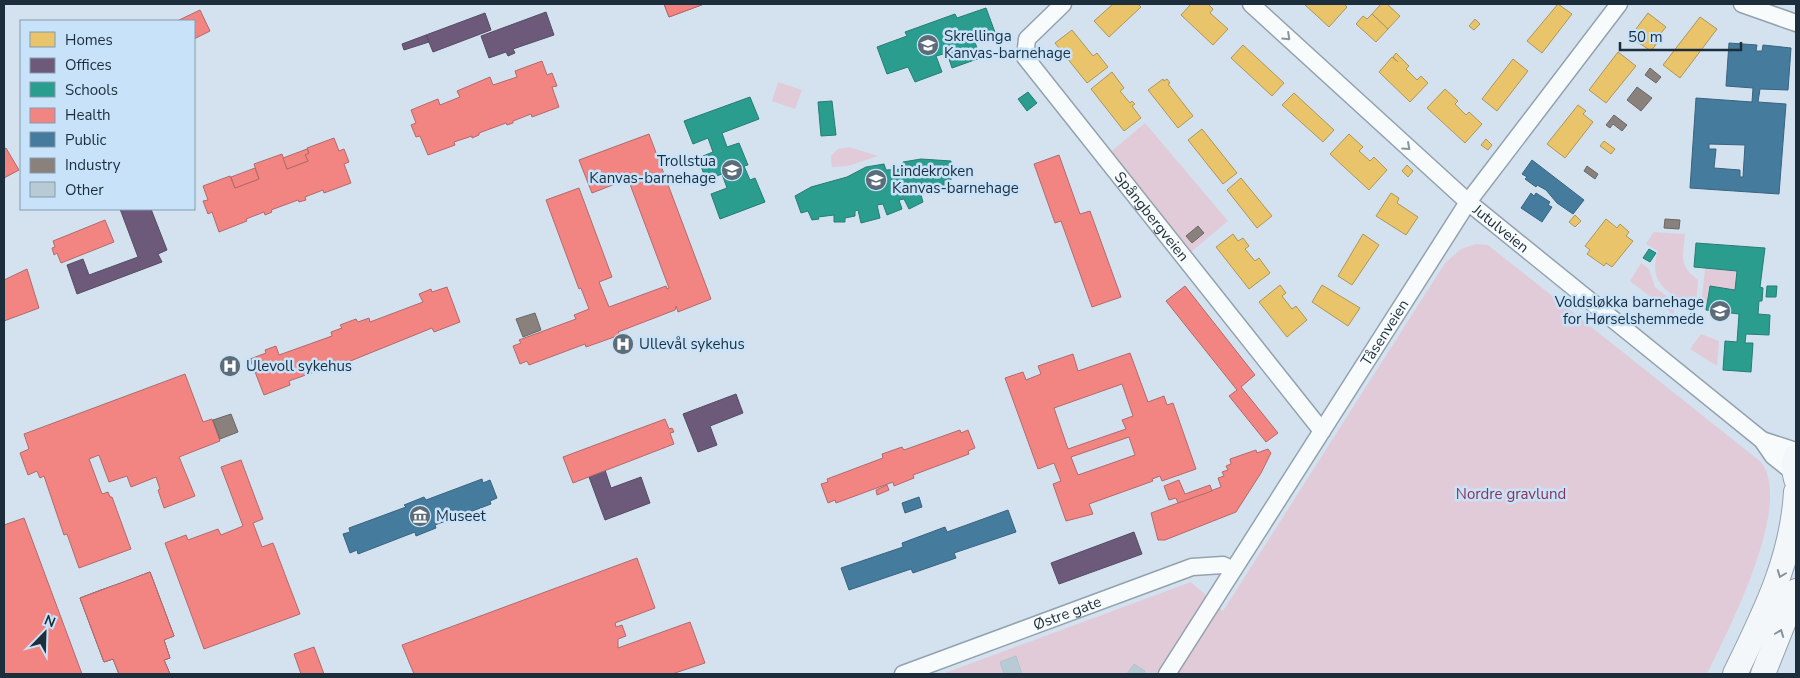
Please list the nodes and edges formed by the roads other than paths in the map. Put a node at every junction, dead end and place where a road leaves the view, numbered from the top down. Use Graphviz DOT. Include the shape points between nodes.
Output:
graph roads {
  1 [pos="1063,4"];
  2 [pos="1251,4"];
  3 [pos="1620,4"];
  4 [pos="1742,4"];
  5 [pos="1796,23"];
  6 [pos="1468,202"];
  7 [pos="1322,431"];
  8 [pos="1796,470"];
  9 [pos="1233,570"];
  10 [pos="1794,603"];
  11 [pos="903,674"];
  12 [pos="1167,674"];
  13 [pos="1735,674"];
  14 [pos="1763,674"];
  1 -- 7 [label="street, Spångbergveien" via="1027,39 1025,57"];
  2 -- 6 [label="street, Jutulveien, one-way"];
  3 -- 6 [label="street, Tåsenveien"];
  4 -- 5 [label="street"];
  6 -- 7 [label="street, Tåsenveien"];
  6 -- 8 [label="street, Jutulveien" via="1762,440 1773,456"];
  7 -- 9 [label="street, Tåsenveien"];
  8 -- 13 [label="main road, one-way" via="1796,517 1782,571"];
  9 -- 11 [label="street, Østre gate" via="1223,565 1192,567"];
  9 -- 12 [label="street, Tåsenveien"];
  14 -- 10 [label="main road, one-way"];
}
